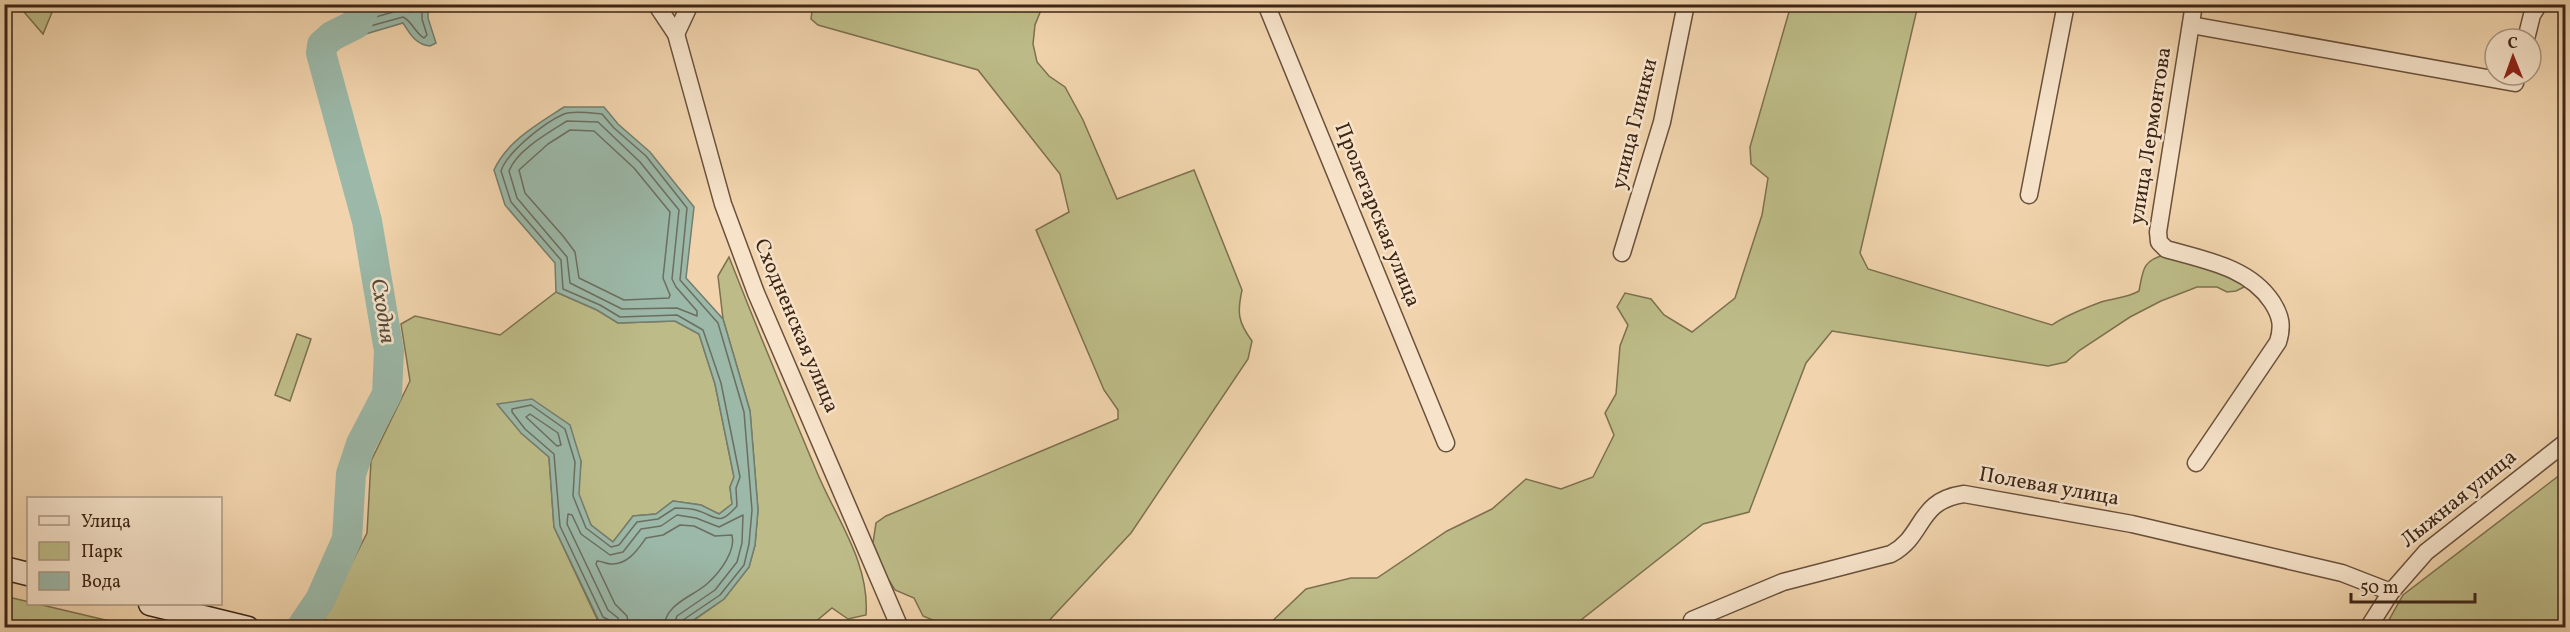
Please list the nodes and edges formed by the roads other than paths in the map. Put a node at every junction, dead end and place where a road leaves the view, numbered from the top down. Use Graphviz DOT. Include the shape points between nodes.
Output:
graph roads {
  1 [pos="656,4"];
  2 [pos="690,4"];
  3 [pos="1266,4"];
  4 [pos="1686,4"];
  5 [pos="2066,4"];
  6 [pos="2194,4"];
  7 [pos="2539,4"];
  8 [pos="2191,25"];
  9 [pos="2529,27"];
  10 [pos="676,34"];
  11 [pos="2483,77"];
  12 [pos="2029,195"];
  13 [pos="1622,253"];
  14 [pos="2565,442"];
  15 [pos="1446,444"];
  16 [pos="2196,463"];
  17 [pos="4,568"];
  18 [pos="27,574"];
  19 [pos="2391,592"];
  20 [pos="158,605"];
  21 [pos="1692,620"];
  22 [pos="248,627"];
  23 [pos="900,627"];
  24 [pos="2368,627"];
  1 -- 10 [label="street, Сходненская улица"];
  2 -- 10 [label="street"];
  3 -- 15 [label="street, Пролетарская улица"];
  4 -- 13 [label="street, улица Глинки" via="1662,122"];
  5 -- 12 [label="street"];
  6 -- 8 [label="street, улица Лермонтова"];
  7 -- 9 [label="street"];
  8 -- 11 [label="street"];
  8 -- 16 [label="street, улица Лермонтова" via="2159,242 2166,249 2248,277 2262,288 2281,320 2278,342"];
  10 -- 23 [label="street, Сходненская улица" via="723,204 756,293"];
  14 -- 19 [label="street, Лыжная улица" via="2426,552"];
  17 -- 18 [label="main road"];
  19 -- 21 [label="street, Полевая улица" via="2342,573 2132,524 1964,494 1938,501 1930,508 1904,548 1783,582"];
  19 -- 24 [label="street, Лыжная улица"];
  20 -- 22 [label="main road"];
}
